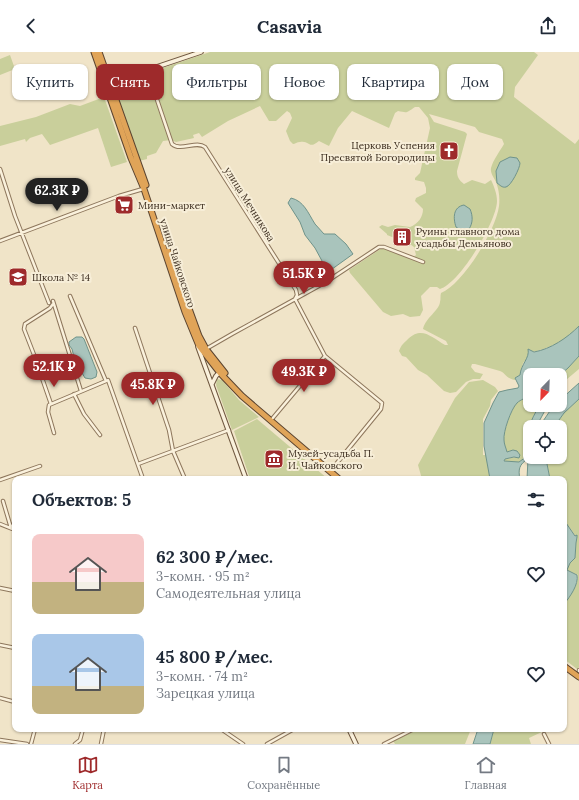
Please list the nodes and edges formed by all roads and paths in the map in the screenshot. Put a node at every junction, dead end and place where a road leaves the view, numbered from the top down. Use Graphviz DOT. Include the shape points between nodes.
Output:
graph roads {
  1 [pos="94,52"];
  2 [pos="99,52"];
  3 [pos="201,52"];
  4 [pos="99,64"];
  5 [pos="102,64"];
  6 [pos="164,64"];
  7 [pos="113,100"];
  8 [pos="114,100"];
  9 [pos="157,100"];
  10 [pos="0,169"];
  11 [pos="144,189"];
  12 [pos="22,233"];
  13 [pos="0,241"];
  14 [pos="422,262"];
  15 [pos="70,296"];
  16 [pos="295,299"];
  17 [pos="49,302"];
  18 [pos="134,328"];
  19 [pos="195,338"];
  20 [pos="204,350"];
  21 [pos="325,356"];
  22 [pos="38,365"];
  23 [pos="221,371"];
  24 [pos="42,378"];
  25 [pos="106,381"];
  26 [pos="212,384"];
  27 [pos="81,391"];
  28 [pos="74,394"];
  29 [pos="51,404"];
  30 [pos="272,419"];
  31 [pos="229,430"];
  32 [pos="54,433"];
  33 [pos="100,435"];
  34 [pos="172,451"];
  35 [pos="138,464"];
  36 [pos="40,466"];
  37 [pos="332,469"];
  38 [pos="142,476"];
  39 [pos="184,476"];
  40 [pos="245,476"];
  41 [pos="334,476"];
  42 [pos="340,476"];
  43 [pos="0,480"];
  44 [pos="3,500"];
  45 [pos="0,524"];
  46 [pos="11,528"];
  47 [pos="0,588"];
  48 [pos="12,590"];
  49 [pos="0,645"];
  50 [pos="12,647"];
  51 [pos="567,668"];
  52 [pos="567,672"];
  53 [pos="579,678"];
  54 [pos="579,682"];
  55 [pos="0,698"];
  56 [pos="12,701"];
  57 [pos="34,732"];
  58 [pos="82,732"];
  59 [pos="103,732"];
  60 [pos="225,732"];
  61 [pos="289,732"];
  62 [pos="350,732"];
  63 [pos="408,732"];
  64 [pos="544,734"];
  65 [pos="0,740"];
  66 [pos="27,744"];
  67 [pos="31,744"];
  68 [pos="75,744"];
  69 [pos="101,744"];
  70 [pos="243,744"];
  71 [pos="267,744"];
  72 [pos="356,744"];
  73 [pos="384,744"];
  74 [pos="549,744"];
  1 -- 4 [label="highway, улица Чайковского"];
  2 -- 5 [label="highway, улица Чайковского"];
  3 -- 6 [label="street"];
  7 -- 11 [label="highway, улица Чайковского" via="131,158"];
  8 -- 20 [label="highway, улица Чайковского"];
  9 -- 16 [label="street, улица Мечникова" via="172,144 176,147 200,144 205,147 296,290"];
  10 -- 12 [label="street"];
  11 -- 12 [label="street"];
  11 -- 19 [label="highway, улица Чайковского"];
  12 -- 13 [label="street"];
  12 -- 17 [label="street"];
  14 -- 16 [label="street" via="379,247"];
  15 -- 25 [label="street"];
  16 -- 20 [label="street"];
  16 -- 21 [label="street, улица Мечникова"];
  18 -- 34 [label="street" via="169,430"];
  19 -- 20 [label="highway"];
  19 -- 26 [label="street, улица Чайковского"];
  20 -- 23 [label="highway"];
  21 -- 30 [label="street"];
  21 -- 37 [label="street, улица Мечникова" via="383,405"];
  22 -- 27 [label="street" via="24,329 25,324 54,303"];
  23 -- 26 [label="street"];
  23 -- 30 [label="highway"];
  23 -- 41 [label="highway" via="254,408"];
  24 -- 29 [label="street"];
  25 -- 27 [label="street"];
  25 -- 35 [label="street" via="108,380"];
  26 -- 31 [label="street, улица Чайковского"];
  27 -- 28 [label="street"];
  28 -- 29 [label="street"];
  28 -- 33 [label="street" via="84,414"];
  29 -- 32 [label="street" via="47,409"];
  30 -- 37 [label="highway"];
  31 -- 34 [label="street"];
  31 -- 40 [label="street, улица Чайковского"];
  34 -- 35 [label="street"];
  34 -- 39 [label="street"];
  35 -- 38 [label="street"];
  36 -- 43 [label="street"];
  37 -- 42 [label="highway"];
  44 -- 46 [label="street"];
  45 -- 46 [label="street"];
  47 -- 48 [label="street"];
  49 -- 50 [label="street"];
  51 -- 53 [label="highway"];
  52 -- 54 [label="highway"];
  55 -- 56 [label="street"];
  57 -- 67 [label="street"];
  58 -- 68 [label="street" via="80,740"];
  59 -- 69 [label="street"];
  60 -- 70 [label="street"];
  61 -- 71 [label="street"];
  62 -- 72 [label="street"];
  63 -- 73 [label="street"];
  64 -- 74 [label="street"];
  65 -- 66 [label="street"];
}
